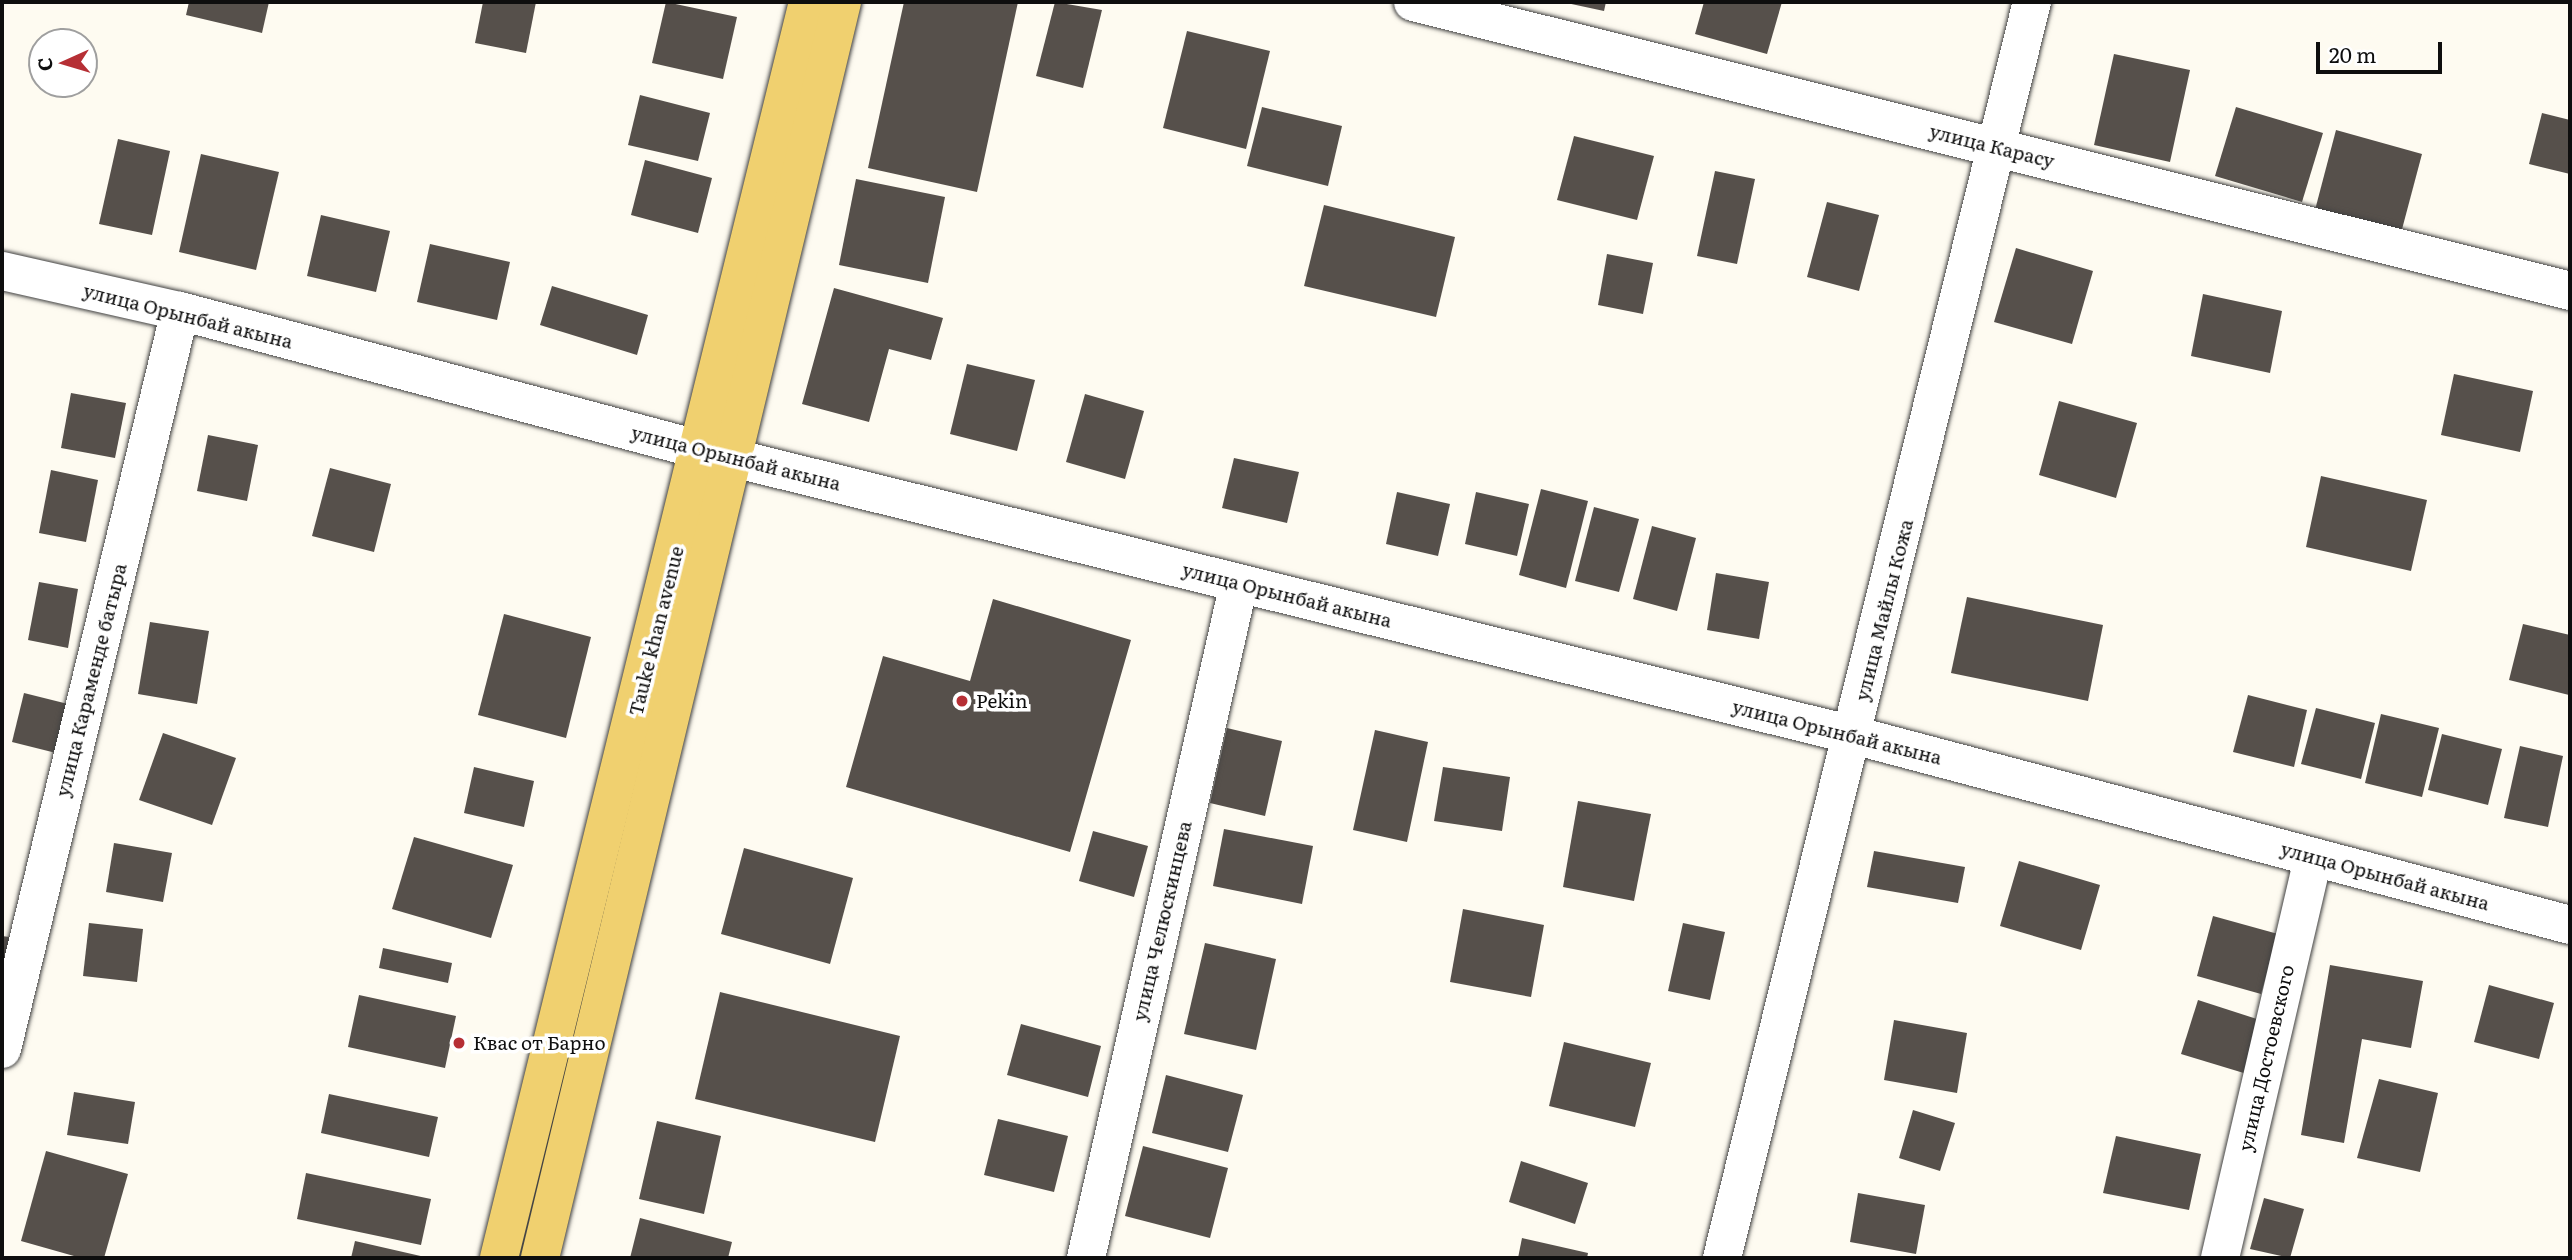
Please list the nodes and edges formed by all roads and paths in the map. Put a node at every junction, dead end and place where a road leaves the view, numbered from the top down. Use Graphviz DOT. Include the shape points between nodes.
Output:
graph roads {
  1 [pos="808,2"];
  2 [pos="842,2"];
  3 [pos="1413,2"];
  4 [pos="2032,2"];
  5 [pos="1997,147"];
  6 [pos="2,271"];
  7 [pos="2570,291"];
  8 [pos="180,311"];
  9 [pos="717,454"];
  10 [pos="1239,583"];
  11 [pos="1853,735"];
  12 [pos="2313,858"];
  13 [pos="2570,925"];
  14 [pos="2,1049"];
  15 [pos="499,1258"];
  16 [pos="540,1258"];
  17 [pos="1086,1258"];
  18 [pos="1722,1258"];
  19 [pos="2220,1258"];
  1 -- 9 [label="main road, Tauke khan avenue"];
  2 -- 9 [label="main road, Tauke khan avenue"];
  3 -- 5 [label="street, улица Карасу"];
  4 -- 5 [label="street, улица Майлы Кожа"];
  5 -- 7 [label="street, улица Карасу"];
  5 -- 11 [label="street, улица Майлы Кожа"];
  6 -- 8 [label="street, улица Орынбай акына"];
  8 -- 9 [label="street, улица Орынбай акына"];
  8 -- 14 [label="street, улица Караменде батыра"];
  9 -- 10 [label="street, улица Орынбай акына"];
  9 -- 15 [label="main road, Tauke khan avenue"];
  9 -- 16 [label="main road, Tauke khan avenue"];
  10 -- 11 [label="street, улица Орынбай акына"];
  10 -- 17 [label="street, улица Челюскинцева"];
  11 -- 12 [label="street, улица Орынбай акына"];
  11 -- 18 [label="street, улица Майлы Кожа"];
  12 -- 13 [label="street, улица Орынбай акына"];
  12 -- 19 [label="street, улица Достоевского"];
}
